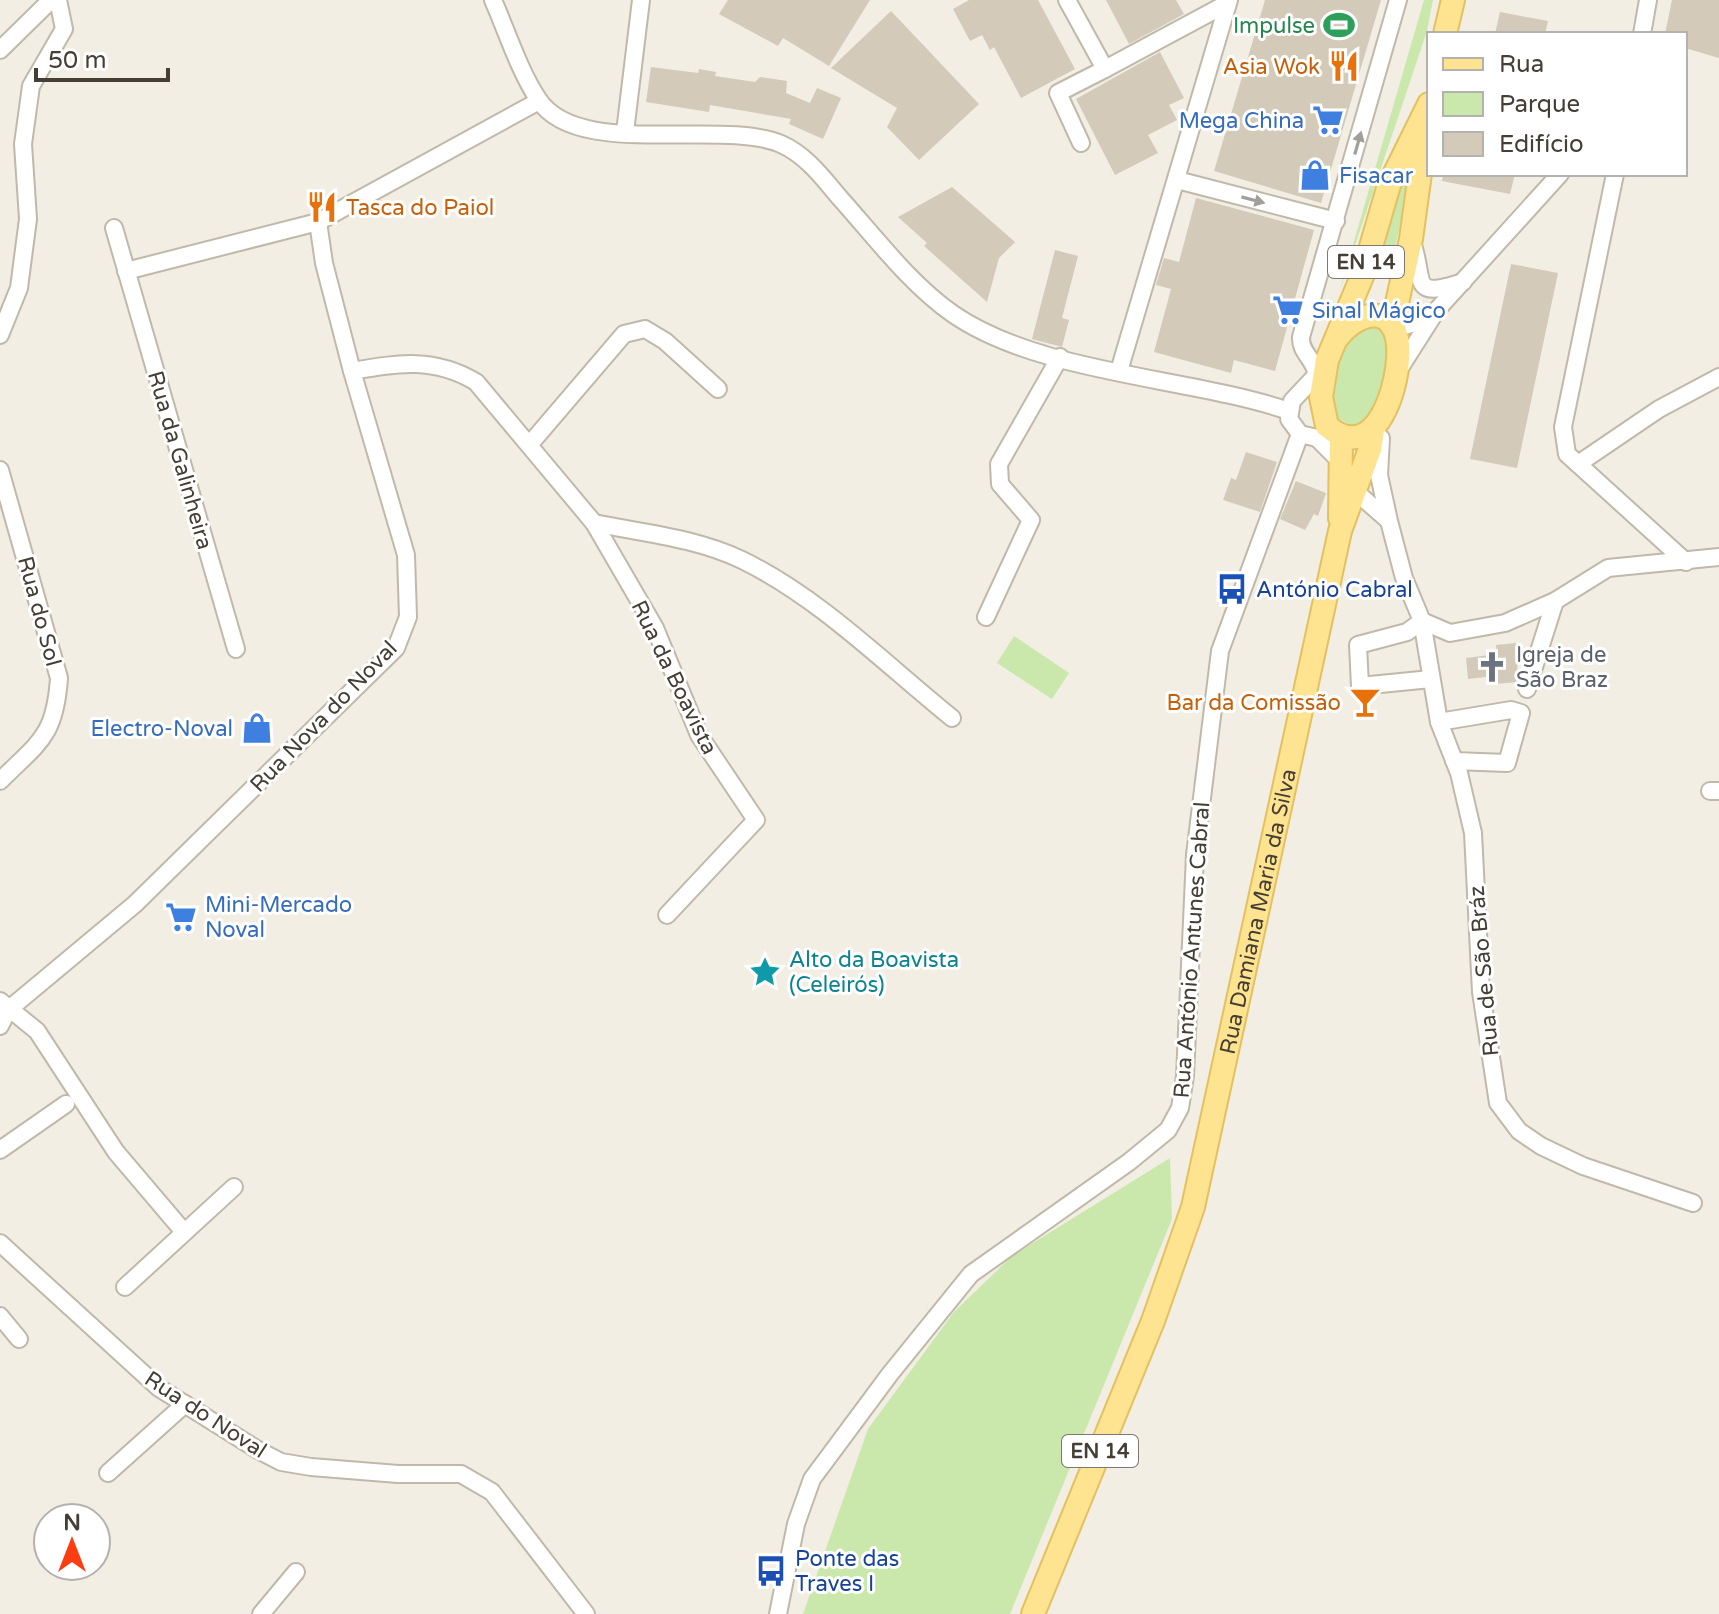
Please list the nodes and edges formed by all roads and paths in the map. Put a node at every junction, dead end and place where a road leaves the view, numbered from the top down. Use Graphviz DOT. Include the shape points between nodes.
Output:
graph roads {
  1 [pos="51,0"];
  2 [pos="58,0"];
  3 [pos="493,0"];
  4 [pos="641,0"];
  5 [pos="1067,0"];
  6 [pos="1398,0"];
  7 [pos="1453,0"];
  8 [pos="1648,0"];
  9 [pos="1229,2"];
  10 [pos="1445,32"];
  11 [pos="1642,32"];
  12 [pos="0,50"];
  13 [pos="1105,69"];
  14 [pos="539,101"];
  15 [pos="1427,115"];
  16 [pos="625,132"];
  17 [pos="1081,143"];
  18 [pos="1420,145"];
  19 [pos="1558,176"];
  20 [pos="1615,176"];
  21 [pos="1177,180"];
  22 [pos="1336,221"];
  23 [pos="318,222"];
  24 [pos="114,228"];
  25 [pos="1411,239"];
  26 [pos="126,271"];
  27 [pos="1464,282"];
  28 [pos="1435,312"];
  29 [pos="1392,328"];
  30 [pos="0,335"];
  31 [pos="1338,337"];
  32 [pos="1060,357"];
  33 [pos="352,371"];
  34 [pos="1119,371"];
  35 [pos="1321,371"];
  36 [pos="1397,372"];
  37 [pos="1719,377"];
  38 [pos="718,389"];
  39 [pos="1289,411"];
  40 [pos="1377,423"];
  41 [pos="1300,434"];
  42 [pos="1332,441"];
  43 [pos="530,444"];
  44 [pos="1578,464"];
  45 [pos="0,470"];
  46 [pos="1356,492"];
  47 [pos="1389,521"];
  48 [pos="594,523"];
  49 [pos="1340,531"];
  50 [pos="1719,557"];
  51 [pos="1686,562"];
  52 [pos="1555,601"];
  53 [pos="986,617"];
  54 [pos="1422,621"];
  55 [pos="236,649"];
  56 [pos="1431,679"];
  57 [pos="1525,695"];
  58 [pos="952,718"];
  59 [pos="1439,722"];
  60 [pos="1454,761"];
  61 [pos="0,781"];
  62 [pos="667,915"];
  63 [pos="4,1005"];
  64 [pos="0,1026"];
  65 [pos="66,1104"];
  66 [pos="0,1150"];
  67 [pos="234,1187"];
  68 [pos="1693,1203"];
  69 [pos="184,1232"];
  70 [pos="3,1245"];
  71 [pos="0,1267"];
  72 [pos="125,1287"];
  73 [pos="0,1316"];
  74 [pos="19,1339"];
  75 [pos="185,1404"];
  76 [pos="108,1473"];
  77 [pos="296,1572"];
  78 [pos="261,1614"];
  79 [pos="586,1614"];
  80 [pos="778,1614"];
  81 [pos="1033,1614"];
  1 -- 12 [label="street"];
  2 -- 30 [label="street" via="64,29 31,86 23,144 28,219 19,288"];
  3 -- 14 [label="street"];
  4 -- 16 [label="street"];
  5 -- 13 [label="street"];
  22 -- 6 [label="street, one-way"];
  7 -- 10 [label="main road"];
  8 -- 11 [label="street"];
  9 -- 13 [label="street"];
  9 -- 21 [label="street"];
  13 -- 17 [label="street" via="1058,93"];
  14 -- 16 [label="street" via="564,122"];
  14 -- 23 [label="street"];
  15 -- 18 [label="main road, Rua Damiana Maria da Silva / EN 14"];
  16 -- 32 [label="street" via="750,136 782,145 810,163 910,276 954,314 1017,346"];
  18 -- 25 [label="main road, Rua Damiana Maria da Silva / EN 14"];
  18 -- 31 [label="main road, Rua Damiana Maria da Silva / EN 14" via="1389,185"];
  19 -- 27 [label="street"];
  20 -- 44 [label="street" via="1563,427 1567,454"];
  21 -- 22 [label="street, one-way"];
  21 -- 34 [label="street"];
  22 -- 35 [label="street" via="1301,337 1303,351"];
  23 -- 26 [label="street"];
  23 -- 33 [label="street, Rua Nova do Noval"];
  24 -- 26 [label="street, Rua da Galinheira"];
  25 -- 27 [label="street" via="1418,280 1426,288"];
  25 -- 29 [label="main road, Rua Damiana Maria da Silva / EN 14"];
  26 -- 55 [label="street, Rua da Galinheira"];
  27 -- 28 [label="street"];
  28 -- 29 [label="street"];
  28 -- 36 [label="street"];
  29 -- 31 [label="main road" via="1367,314"];
  29 -- 36 [label="main road, Rua Damiana Maria da Silva / EN 14" via="1398,344"];
  31 -- 35 [label="main road, Rua Damiana Maria da Silva / EN 14"];
  32 -- 34 [label="street"];
  32 -- 53 [label="street" via="999,464 1000,484 1031,520"];
  33 -- 43 [label="street, Rua da Boavista" via="428,363 452,367 476,382"];
  33 -- 63 [label="street, Rua Nova do Noval" via="406,555 408,617 396,648 135,904"];
  34 -- 39 [label="street"];
  35 -- 39 [label="street"];
  35 -- 42 [label="main road, Rua Damiana Maria da Silva / EN 14" via="1322,412"];
  36 -- 40 [label="main road, Rua Damiana Maria da Silva / EN 14"];
  37 -- 44 [label="street" via="1659,409"];
  38 -- 43 [label="street" via="645,329 624,334"];
  39 -- 41 [label="street" via="1292,427"];
  40 -- 42 [label="main road" via="1359,438"];
  40 -- 46 [label="main road, Rua Damiana Maria da Silva / EN 14"];
  40 -- 47 [label="street, Rua de São Bráz" via="1379,475"];
  41 -- 42 [label="street"];
  41 -- 80 [label="street, Rua António Antunes Cabral" via="1220,651 1195,855 1180,1108 1168,1130 1129,1162 971,1274 812,1479 796,1524"];
  42 -- 46 [label="street"];
  42 -- 49 [label="main road, Rua Damiana Maria da Silva / EN 14"];
  43 -- 48 [label="street, Rua da Boavista"];
  44 -- 51 [label="street"];
  45 -- 61 [label="street, Rua do Sol" via="59,678 57,711 47,734"];
  46 -- 47 [label="street"];
  46 -- 49 [label="main road, Rua Damiana Maria da Silva / EN 14"];
  47 -- 54 [label="street, Rua de São Bráz"];
  48 -- 58 [label="street" via="696,544 742,560 825,613"];
  48 -- 62 [label="street, Rua da Boavista" via="655,628 699,735 756,820"];
  49 -- 81 [label="main road, Rua Damiana Maria da Silva / EN 14" via="1204,1167 1165,1287"];
  50 -- 51 [label="street"];
  51 -- 52 [label="street" via="1608,568"];
  52 -- 54 [label="street" via="1505,623 1460,632 1437,630"];
  52 -- 57 [label="street"];
  54 -- 56 [label="street, Rua de São Bráz"];
  54 -- 56 [label="street" via="1407,632 1358,645 1360,686"];
  56 -- 59 [label="street, Rua de São Bráz"];
  59 -- 60 [label="street, Rua de São Bráz"];
  59 -- 60 [label="street" via="1511,710 1521,713 1507,763"];
  60 -- 68 [label="street, Rua de São Bráz" via="1473,833 1481,992 1498,1103 1519,1131 1541,1146"];
  63 -- 64 [label="street"];
  63 -- 69 [label="street" via="37,1031 116,1152"];
  65 -- 66 [label="street"];
  67 -- 69 [label="street"];
  69 -- 72 [label="street"];
  70 -- 71 [label="street"];
  70 -- 75 [label="street, Rua do Noval" via="159,1388"];
  73 -- 74 [label="street"];
  75 -- 76 [label="street"];
  75 -- 79 [label="street, Rua do Noval" via="281,1462 398,1474 461,1474 492,1492"];
  77 -- 78 [label="street"];
}
